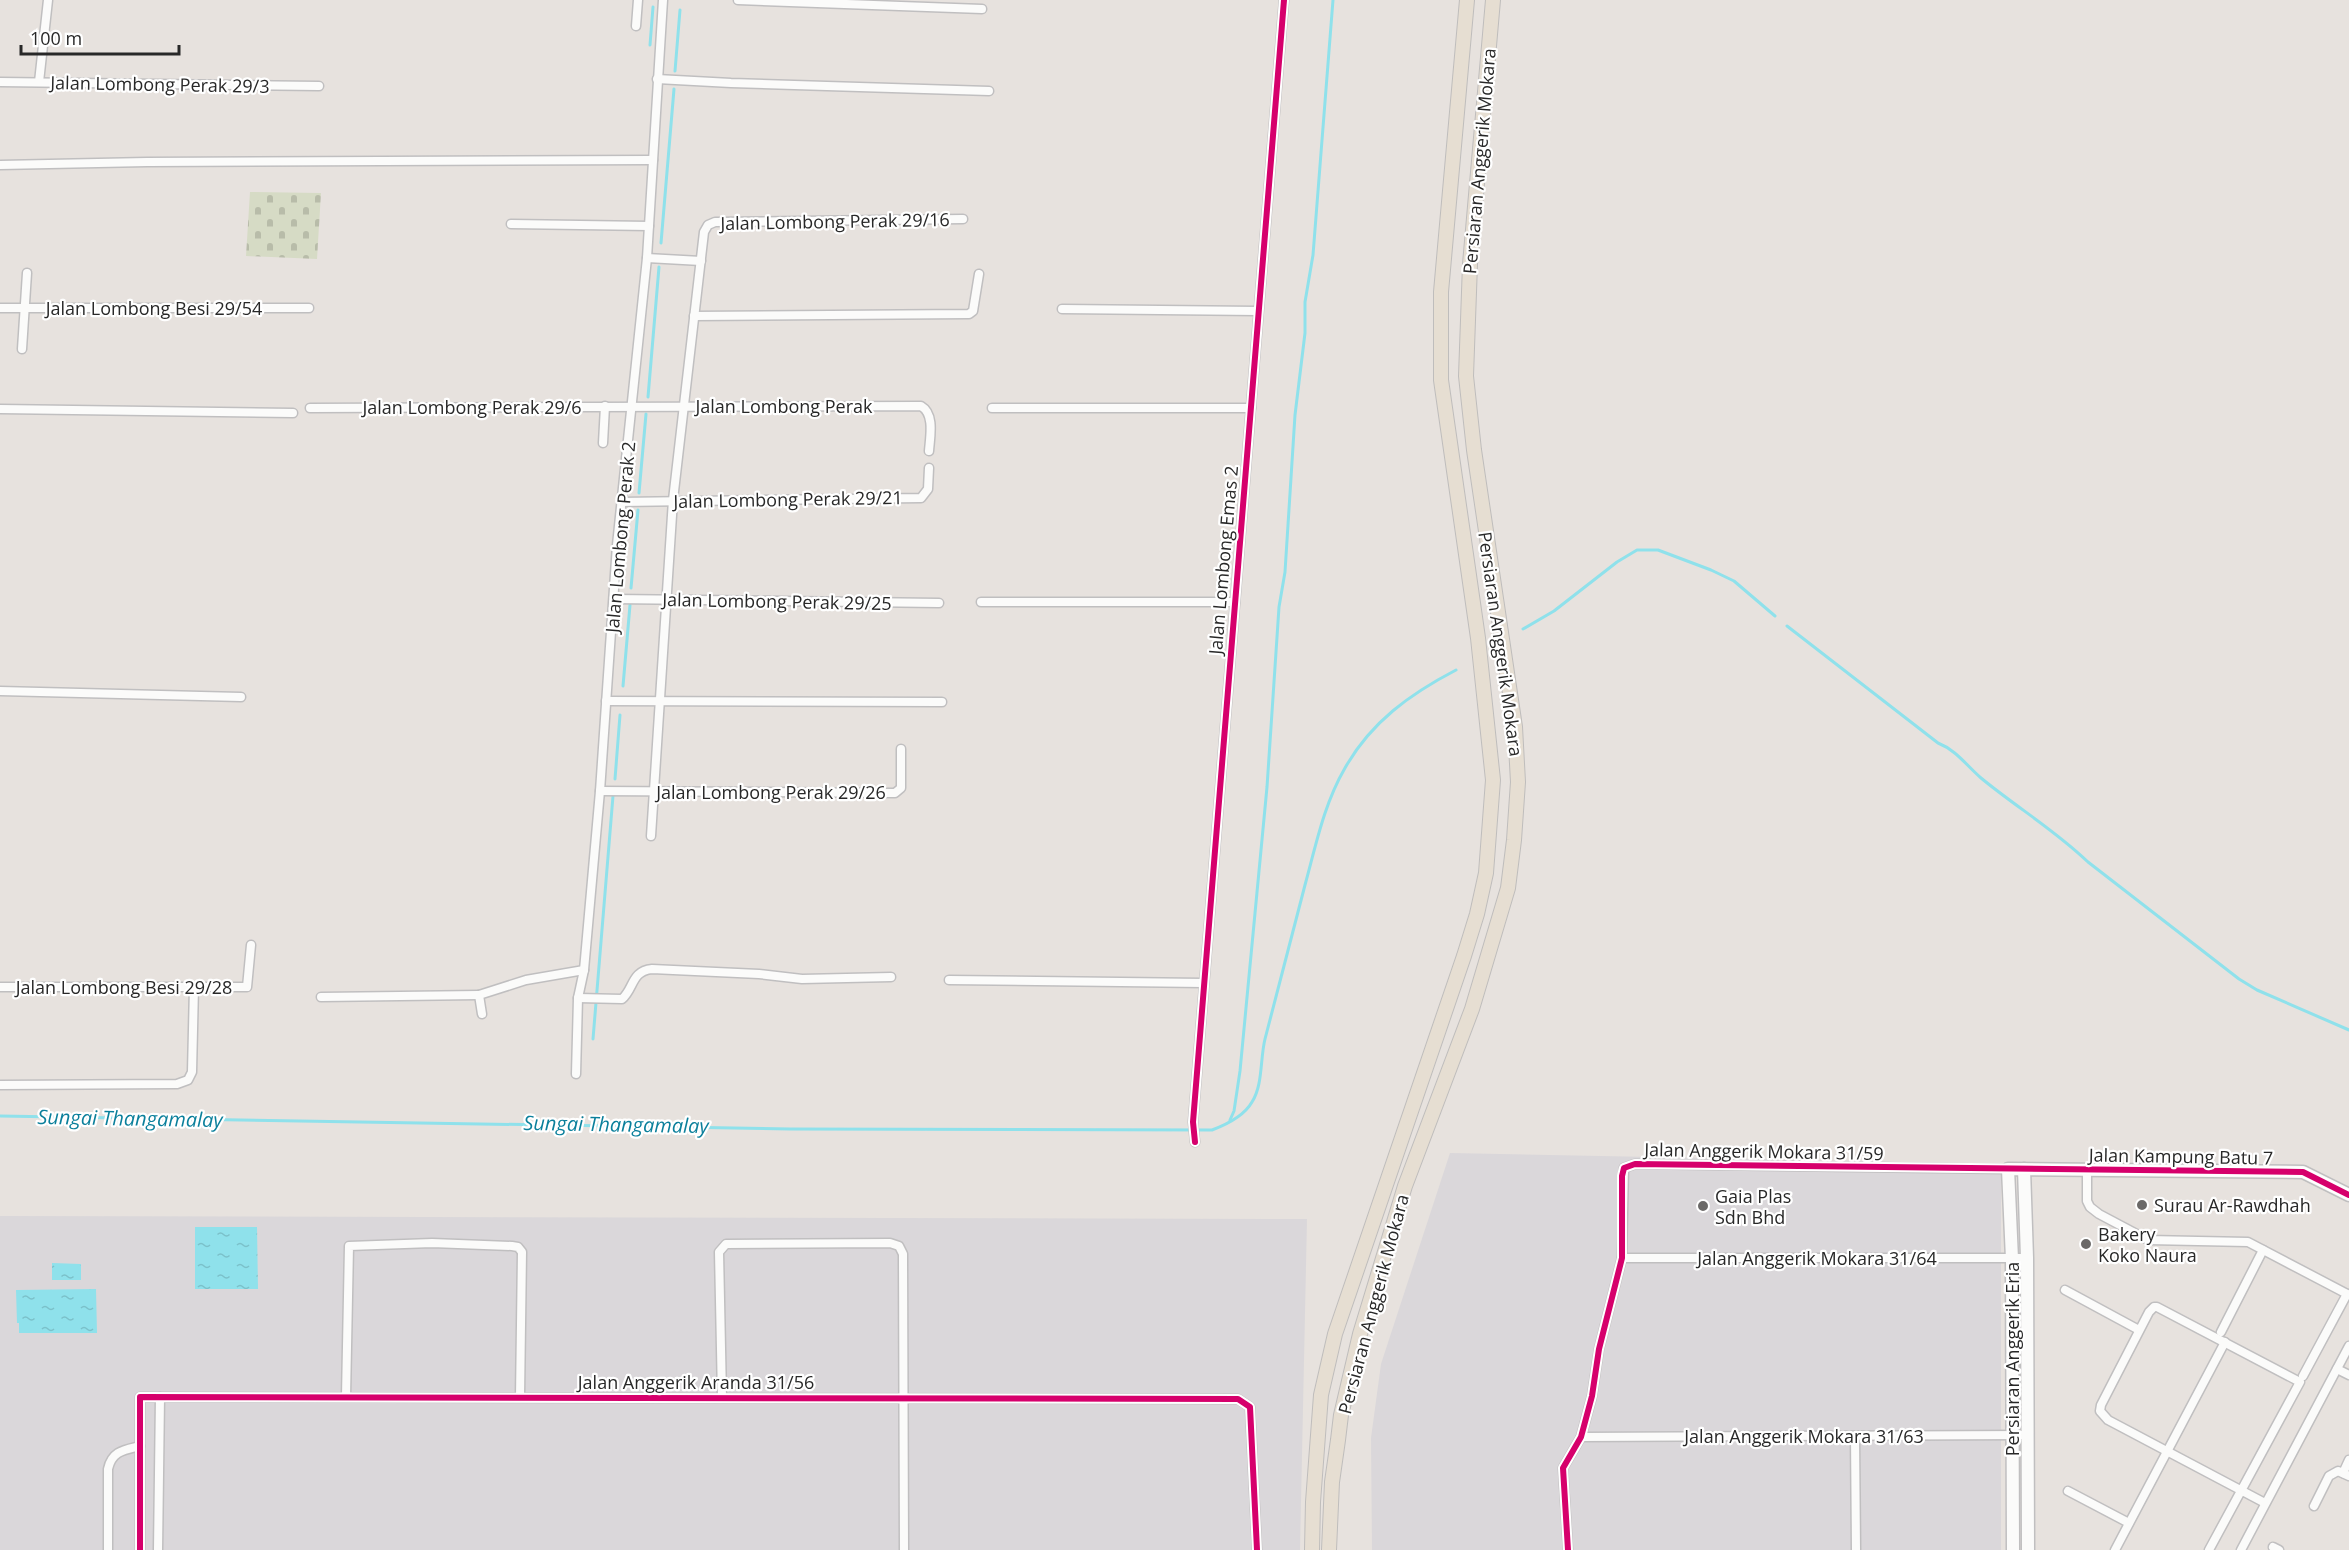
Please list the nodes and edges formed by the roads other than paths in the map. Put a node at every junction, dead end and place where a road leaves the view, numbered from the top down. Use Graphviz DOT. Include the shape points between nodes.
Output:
graph roads {
  1 [pos="48,0"];
  2 [pos="638,0"];
  3 [pos="663,0"];
  4 [pos="738,0"];
  5 [pos="1284,0"];
  6 [pos="1467,0"];
  7 [pos="1493,0"];
  8 [pos="982,9"];
  9 [pos="636,26"];
  10 [pos="657,79"];
  11 [pos="0,82"];
  12 [pos="39,82"];
  13 [pos="319,86"];
  14 [pos="989,91"];
  15 [pos="653,160"];
  16 [pos="0,165"];
  17 [pos="963,219"];
  18 [pos="511,224"];
  19 [pos="649,225"];
  20 [pos="647,258"];
  21 [pos="701,261"];
  22 [pos="27,273"];
  23 [pos="979,274"];
  24 [pos="25,308"];
  25 [pos="309,308"];
  26 [pos="0,309"];
  27 [pos="1062,309"];
  28 [pos="1258,311"];
  29 [pos="694,316"];
  30 [pos="22,349"];
  31 [pos="605,406"];
  32 [pos="633,406"];
  33 [pos="684,407"];
  34 [pos="310,408"];
  35 [pos="992,408"];
  36 [pos="1251,408"];
  37 [pos="0,409"];
  38 [pos="293,413"];
  39 [pos="603,443"];
  40 [pos="929,451"];
  41 [pos="929,468"];
  42 [pos="673,500"];
  43 [pos="621,502"];
  44 [pos="614,599"];
  45 [pos="666,600"];
  46 [pos="981,602"];
  47 [pos="1235,602"];
  48 [pos="939,603"];
  49 [pos="0,691"];
  50 [pos="240,697"];
  51 [pos="606,701"];
  52 [pos="660,701"];
  53 [pos="942,702"];
  54 [pos="901,749"];
  55 [pos="600,791"];
  56 [pos="654,791"];
  57 [pos="651,836"];
  58 [pos="251,945"];
  59 [pos="584,970"];
  60 [pos="891,977"];
  61 [pos="949,980"];
  62 [pos="1204,983"];
  63 [pos="0,987"];
  64 [pos="194,987"];
  65 [pos="478,995"];
  66 [pos="321,997"];
  67 [pos="578,998"];
  68 [pos="483,1014"];
  69 [pos="576,1074"];
  70 [pos="0,1084"];
  71 [pos="1195,1142"];
  72 [pos="2008,1169"];
  73 [pos="2024,1169"];
  74 [pos="2087,1170"];
  75 [pos="2349,1195"];
  76 [pos="2264,1250"];
  77 [pos="1622,1258"];
  78 [pos="2027,1258"];
  79 [pos="2012,1259"];
  80 [pos="2065,1290"];
  81 [pos="2348,1294"];
  82 [pos="2139,1330"];
  83 [pos="2221,1332"];
  84 [pos="2225,1342"];
  85 [pos="2349,1346"];
  86 [pos="2337,1369"];
  87 [pos="2349,1375"];
  88 [pos="2302,1379"];
  89 [pos="160,1397"];
  90 [pos="346,1397"];
  91 [pos="520,1397"];
  92 [pos="722,1397"];
  93 [pos="904,1397"];
  94 [pos="2012,1435"];
  95 [pos="2027,1435"];
  96 [pos="1855,1436"];
  97 [pos="1581,1437"];
  98 [pos="140,1446"];
  99 [pos="2168,1451"];
  100 [pos="2349,1460"];
  101 [pos="2343,1473"];
  102 [pos="2241,1490"];
  103 [pos="2068,1491"];
  104 [pos="2265,1503"];
  105 [pos="2314,1506"];
  106 [pos="2129,1522"];
  107 [pos="108,1550"];
  108 [pos="140,1550"];
  109 [pos="158,1550"];
  110 [pos="904,1550"];
  111 [pos="1257,1550"];
  112 [pos="1312,1550"];
  113 [pos="1329,1550"];
  114 [pos="1568,1550"];
  115 [pos="1856,1550"];
  116 [pos="2013,1550"];
  117 [pos="2028,1550"];
  118 [pos="2115,1550"];
  119 [pos="2209,1550"];
  120 [pos="2241,1550"];
  1 -- 12 [label="street"];
  2 -- 9 [label="street"];
  3 -- 10 [label="street, Jalan Lombong Perak 2"];
  4 -- 8 [label="street"];
  5 -- 28 [label="street, Jalan Lombong Emas 2"];
  6 -- 112 [label="main road, Persiaran Anggerik Mokara" via="1441,292 1441,380 1478,638 1492,769 1486,873 1464,956 1335,1334 1322,1395"];
  7 -- 113 [label="main road, Persiaran Anggerik Mokara" via="1470,264 1466,376 1515,727 1518,782 1514,840 1508,888 1472,1009 1405,1186 1358,1344 1341,1415 1332,1482"];
  10 -- 14 [label="street"];
  10 -- 15 [label="street, Jalan Lombong Perak 2"];
  11 -- 12 [label="street, Jalan Lombong Perak 29/3"];
  12 -- 13 [label="street, Jalan Lombong Perak 29/3"];
  15 -- 16 [label="street"];
  15 -- 19 [label="street, Jalan Lombong Perak 2"];
  17 -- 21 [label="street, Jalan Lombong Perak 29/16" via="715,222 704,232"];
  18 -- 19 [label="street"];
  19 -- 20 [label="street, Jalan Lombong Perak 2"];
  20 -- 21 [label="street"];
  20 -- 32 [label="street, Jalan Lombong Perak 2"];
  21 -- 29 [label="street, Jalan Lombong Perak 29/16"];
  22 -- 24 [label="street"];
  23 -- 29 [label="street" via="973,311 969,314"];
  24 -- 25 [label="street, Jalan Lombong Besi 29/54"];
  24 -- 26 [label="street, Jalan Lombong Besi 29/54"];
  24 -- 30 [label="street"];
  27 -- 28 [label="street"];
  28 -- 36 [label="street, Jalan Lombong Emas 2"];
  29 -- 33 [label="street, Jalan Lombong Perak 29/16"];
  31 -- 32 [label="street, Jalan Lombong Perak 29/6"];
  31 -- 34 [label="street, Jalan Lombong Perak 29/6"];
  31 -- 39 [label="street"];
  32 -- 33 [label="street, Jalan Lombong Perak"];
  32 -- 43 [label="street, Jalan Lombong Perak 2"];
  33 -- 40 [label="street, Jalan Lombong Perak" via="921,406 930,417"];
  33 -- 42 [label="street, Jalan Lombong Perak 29/16"];
  35 -- 36 [label="street"];
  36 -- 47 [label="street, Jalan Lombong Emas 2"];
  37 -- 38 [label="street"];
  41 -- 42 [label="street, Jalan Lombong Perak 29/21" via="928,489 921,498"];
  42 -- 43 [label="street, Jalan Lombong Perak 29/21"];
  42 -- 45 [label="street, Jalan Lombong Perak 29/16"];
  43 -- 44 [label="street, Jalan Lombong Perak 2"];
  44 -- 45 [label="street, Jalan Lombong Perak 29/25"];
  44 -- 51 [label="street, Jalan Lombong Perak 2"];
  45 -- 48 [label="street, Jalan Lombong Perak 29/25"];
  45 -- 52 [label="street, Jalan Lombong Perak 29/16"];
  46 -- 47 [label="street"];
  47 -- 62 [label="street, Jalan Lombong Emas 2"];
  49 -- 50 [label="street"];
  51 -- 52 [label="street"];
  51 -- 55 [label="street, Jalan Lombong Perak 2"];
  52 -- 53 [label="street"];
  52 -- 56 [label="street"];
  54 -- 56 [label="street, Jalan Lombong Perak 29/26" via="901,788 895,793"];
  55 -- 56 [label="street, Jalan Lombong Perak 29/26"];
  55 -- 59 [label="street, Jalan Lombong Perak 2"];
  56 -- 57 [label="street"];
  58 -- 64 [label="street, Jalan Lombong Besi 29/28" via="247,987"];
  59 -- 65 [label="street" via="526,980"];
  59 -- 67 [label="street, Jalan Lombong Perak 2"];
  60 -- 67 [label="street" via="802,979 652,969 637,975 622,999"];
  61 -- 62 [label="street"];
  62 -- 71 [label="street, Jalan Lombong Emas 2" via="1193,1122"];
  63 -- 64 [label="street, Jalan Lombong Besi 29/28"];
  64 -- 70 [label="street" via="192,1072 188,1080 177,1084"];
  65 -- 66 [label="street"];
  65 -- 68 [label="street"];
  67 -- 69 [label="street, Jalan Lombong Perak 2"];
  72 -- 73 [label="street, Jalan Kampung Batu 7"];
  72 -- 77 [label="street, Jalan Anggerik Mokara 31/59" via="1631,1165 1624,1168 1622,1176"];
  72 -- 79 [label="street, Persiaran Anggerik Eria"];
  73 -- 74 [label="street, Jalan Kampung Batu 7"];
  73 -- 78 [label="street, Persiaran Anggerik Eria"];
  74 -- 75 [label="street, Jalan Kampung Batu 7" via="2303,1172"];
  74 -- 76 [label="street" via="2087,1201 2091,1207 2148,1240 2248,1242"];
  76 -- 81 [label="street"];
  76 -- 83 [label="street"];
  77 -- 79 [label="street, Jalan Anggerik Mokara 31/64"];
  77 -- 97 [label="street, Jalan Anggerik Mokara 31/59"];
  78 -- 79 [label="street, Jalan Anggerik Mokara 31/64"];
  78 -- 95 [label="street, Persiaran Anggerik Eria"];
  79 -- 94 [label="street, Persiaran Anggerik Eria"];
  80 -- 82 [label="street"];
  81 -- 88 [label="street"];
  82 -- 84 [label="street" via="2149,1312 2157,1307"];
  82 -- 99 [label="street" via="2100,1411 2108,1420"];
  84 -- 88 [label="street"];
  84 -- 99 [label="street"];
  85 -- 86 [label="street"];
  86 -- 87 [label="street"];
  86 -- 104 [label="street"];
  88 -- 102 [label="street"];
  89 -- 90 [label="street, Jalan Anggerik Aranda 31/56"];
  89 -- 98 [label="street, Jalan Anggerik Aranda 31/56" via="140,1397"];
  89 -- 109 [label="street"];
  90 -- 91 [label="street, Jalan Anggerik Aranda 31/56"];
  90 -- 91 [label="street" via="349,1246 432,1243 512,1246 522,1252"];
  91 -- 92 [label="street, Jalan Anggerik Aranda 31/56"];
  92 -- 93 [label="street, Jalan Anggerik Aranda 31/56"];
  92 -- 93 [label="street" via="721,1247 868,1243 890,1243 899,1246 903,1254"];
  93 -- 110 [label="street"];
  93 -- 111 [label="street, Jalan Anggerik Aranda 31/56" via="1238,1399 1250,1407"];
  94 -- 95 [label="street, Jalan Anggerik Mokara 31/63"];
  94 -- 96 [label="street, Jalan Anggerik Mokara 31/63"];
  94 -- 116 [label="street, Persiaran Anggerik Eria"];
  95 -- 117 [label="street, Persiaran Anggerik Eria"];
  96 -- 97 [label="street, Jalan Anggerik Mokara 31/63"];
  96 -- 115 [label="street"];
  97 -- 114 [label="street, Jalan Anggerik Mokara 31/59" via="1563,1468"];
  98 -- 107 [label="street" via="116,1452 110,1460"];
  98 -- 108 [label="street"];
  99 -- 102 [label="street"];
  99 -- 106 [label="street"];
  100 -- 101 [label="street"];
  101 -- 105 [label="street" via="2329,1476"];
  102 -- 104 [label="street"];
  102 -- 119 [label="street"];
  103 -- 106 [label="street"];
  104 -- 120 [label="street"];
  106 -- 118 [label="street"];
}
